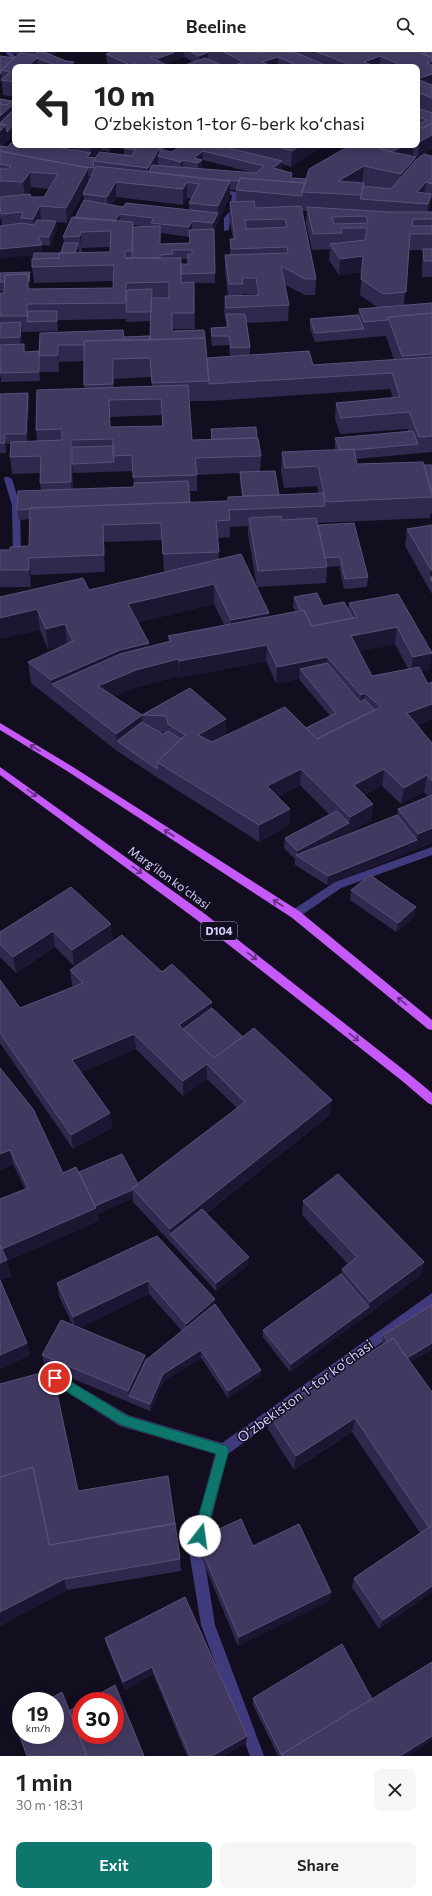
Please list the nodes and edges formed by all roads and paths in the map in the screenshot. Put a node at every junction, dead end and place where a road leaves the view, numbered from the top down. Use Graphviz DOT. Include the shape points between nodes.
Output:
graph roads {
  1 [pos="8,52"];
  2 [pos="32,61"];
  3 [pos="214,190"];
  4 [pos="233,210"];
  5 [pos="248,210"];
  6 [pos="226,230"];
  7 [pos="8,479"];
  8 [pos="0,560"];
  9 [pos="0,726"];
  10 [pos="0,770"];
  11 [pos="432,851"];
  12 [pos="295,914"];
  13 [pos="432,1026"];
  14 [pos="432,1100"];
  15 [pos="432,1299"];
  16 [pos="32,1382"];
  17 [pos="223,1450"];
  18 [pos="257,1756"];
  1 -- 2 [label="street" via="13,57"];
  3 -- 4 [label="street" via="234,193 236,196"];
  4 -- 5 [label="street"];
  4 -- 6 [label="street" via="226,218"];
  7 -- 8 [label="street" via="16,505 17,556 11,560"];
  12 -- 9 [label="main road, one-way"];
  10 -- 14 [label="main road, Margʻilon koʻchasi / D104, one-way" via="201,917"];
  11 -- 12 [label="street" via="338,885"];
  13 -- 12 [label="main road, one-way"];
  15 -- 17 [label="street, O‘zbekiston 1-tor ko‘chasi"];
  16 -- 17 [label="street" via="55,1378 125,1421"];
  17 -- 18 [label="street" via="196,1551 208,1625"];
}
